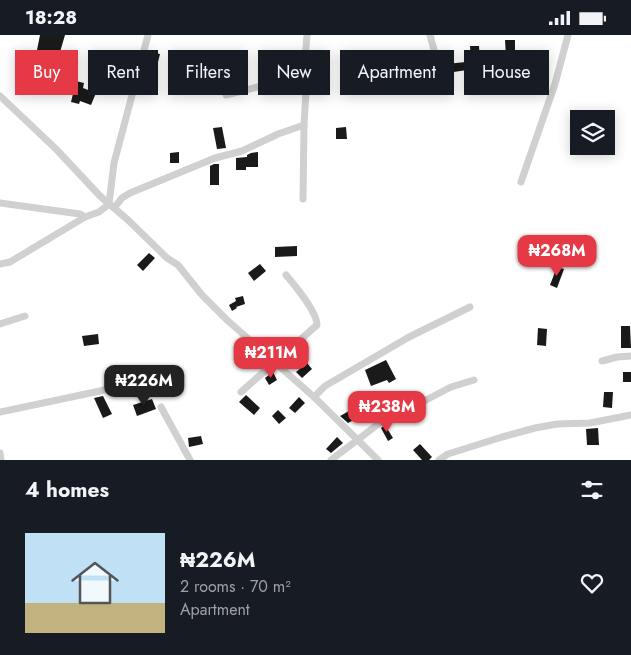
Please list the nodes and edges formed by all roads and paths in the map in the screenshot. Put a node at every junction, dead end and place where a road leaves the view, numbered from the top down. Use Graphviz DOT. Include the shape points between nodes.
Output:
graph roads {
  1 [pos="148,35"];
  2 [pos="307,35"];
  3 [pos="430,35"];
  4 [pos="568,35"];
  5 [pos="306,50"];
  6 [pos="434,50"];
  7 [pos="306,95"];
  8 [pos="0,96"];
  9 [pos="304,125"];
  10 [pos="521,182"];
  11 [pos="304,199"];
  12 [pos="0,203"];
  13 [pos="112,206"];
  14 [pos="85,217"];
  15 [pos="0,264"];
  16 [pos="286,275"];
  17 [pos="470,307"];
  18 [pos="26,316"];
  19 [pos="0,324"];
  20 [pos="631,356"];
  21 [pos="602,361"];
  22 [pos="275,364"];
  23 [pos="474,380"];
  24 [pos="119,387"];
  25 [pos="240,392"];
  26 [pos="314,397"];
  27 [pos="161,407"];
  28 [pos="0,412"];
  29 [pos="631,415"];
  30 [pos="357,440"];
  31 [pos="0,453"];
  32 [pos="1,460"];
  33 [pos="190,460"];
  34 [pos="331,460"];
  35 [pos="378,460"];
  36 [pos="439,460"];
  1 -- 13 [label="street" via="114,163"];
  2 -- 5 [label="street"];
  3 -- 6 [label="street"];
  4 -- 10 [label="street" via="555,84"];
  7 -- 9 [label="street"];
  8 -- 13 [label="street"];
  9 -- 11 [label="street"];
  9 -- 13 [label="street" via="130,193"];
  12 -- 14 [label="street"];
  13 -- 14 [label="street"];
  13 -- 22 [label="street" via="178,265 226,320"];
  14 -- 15 [label="street" via="10,262"];
  16 -- 22 [label="street" via="313,312 317,325"];
  17 -- 26 [label="street" via="409,337 325,387"];
  18 -- 19 [label="street"];
  20 -- 21 [label="street"];
  22 -- 25 [label="street"];
  22 -- 26 [label="street"];
  23 -- 30 [label="street" via="426,400 402,406"];
  24 -- 28 [label="street"];
  26 -- 30 [label="street"];
  27 -- 33 [label="street"];
  29 -- 36 [label="street" via="535,428 448,454"];
  30 -- 34 [label="street"];
  30 -- 35 [label="street"];
  31 -- 32 [label="street"];
}
